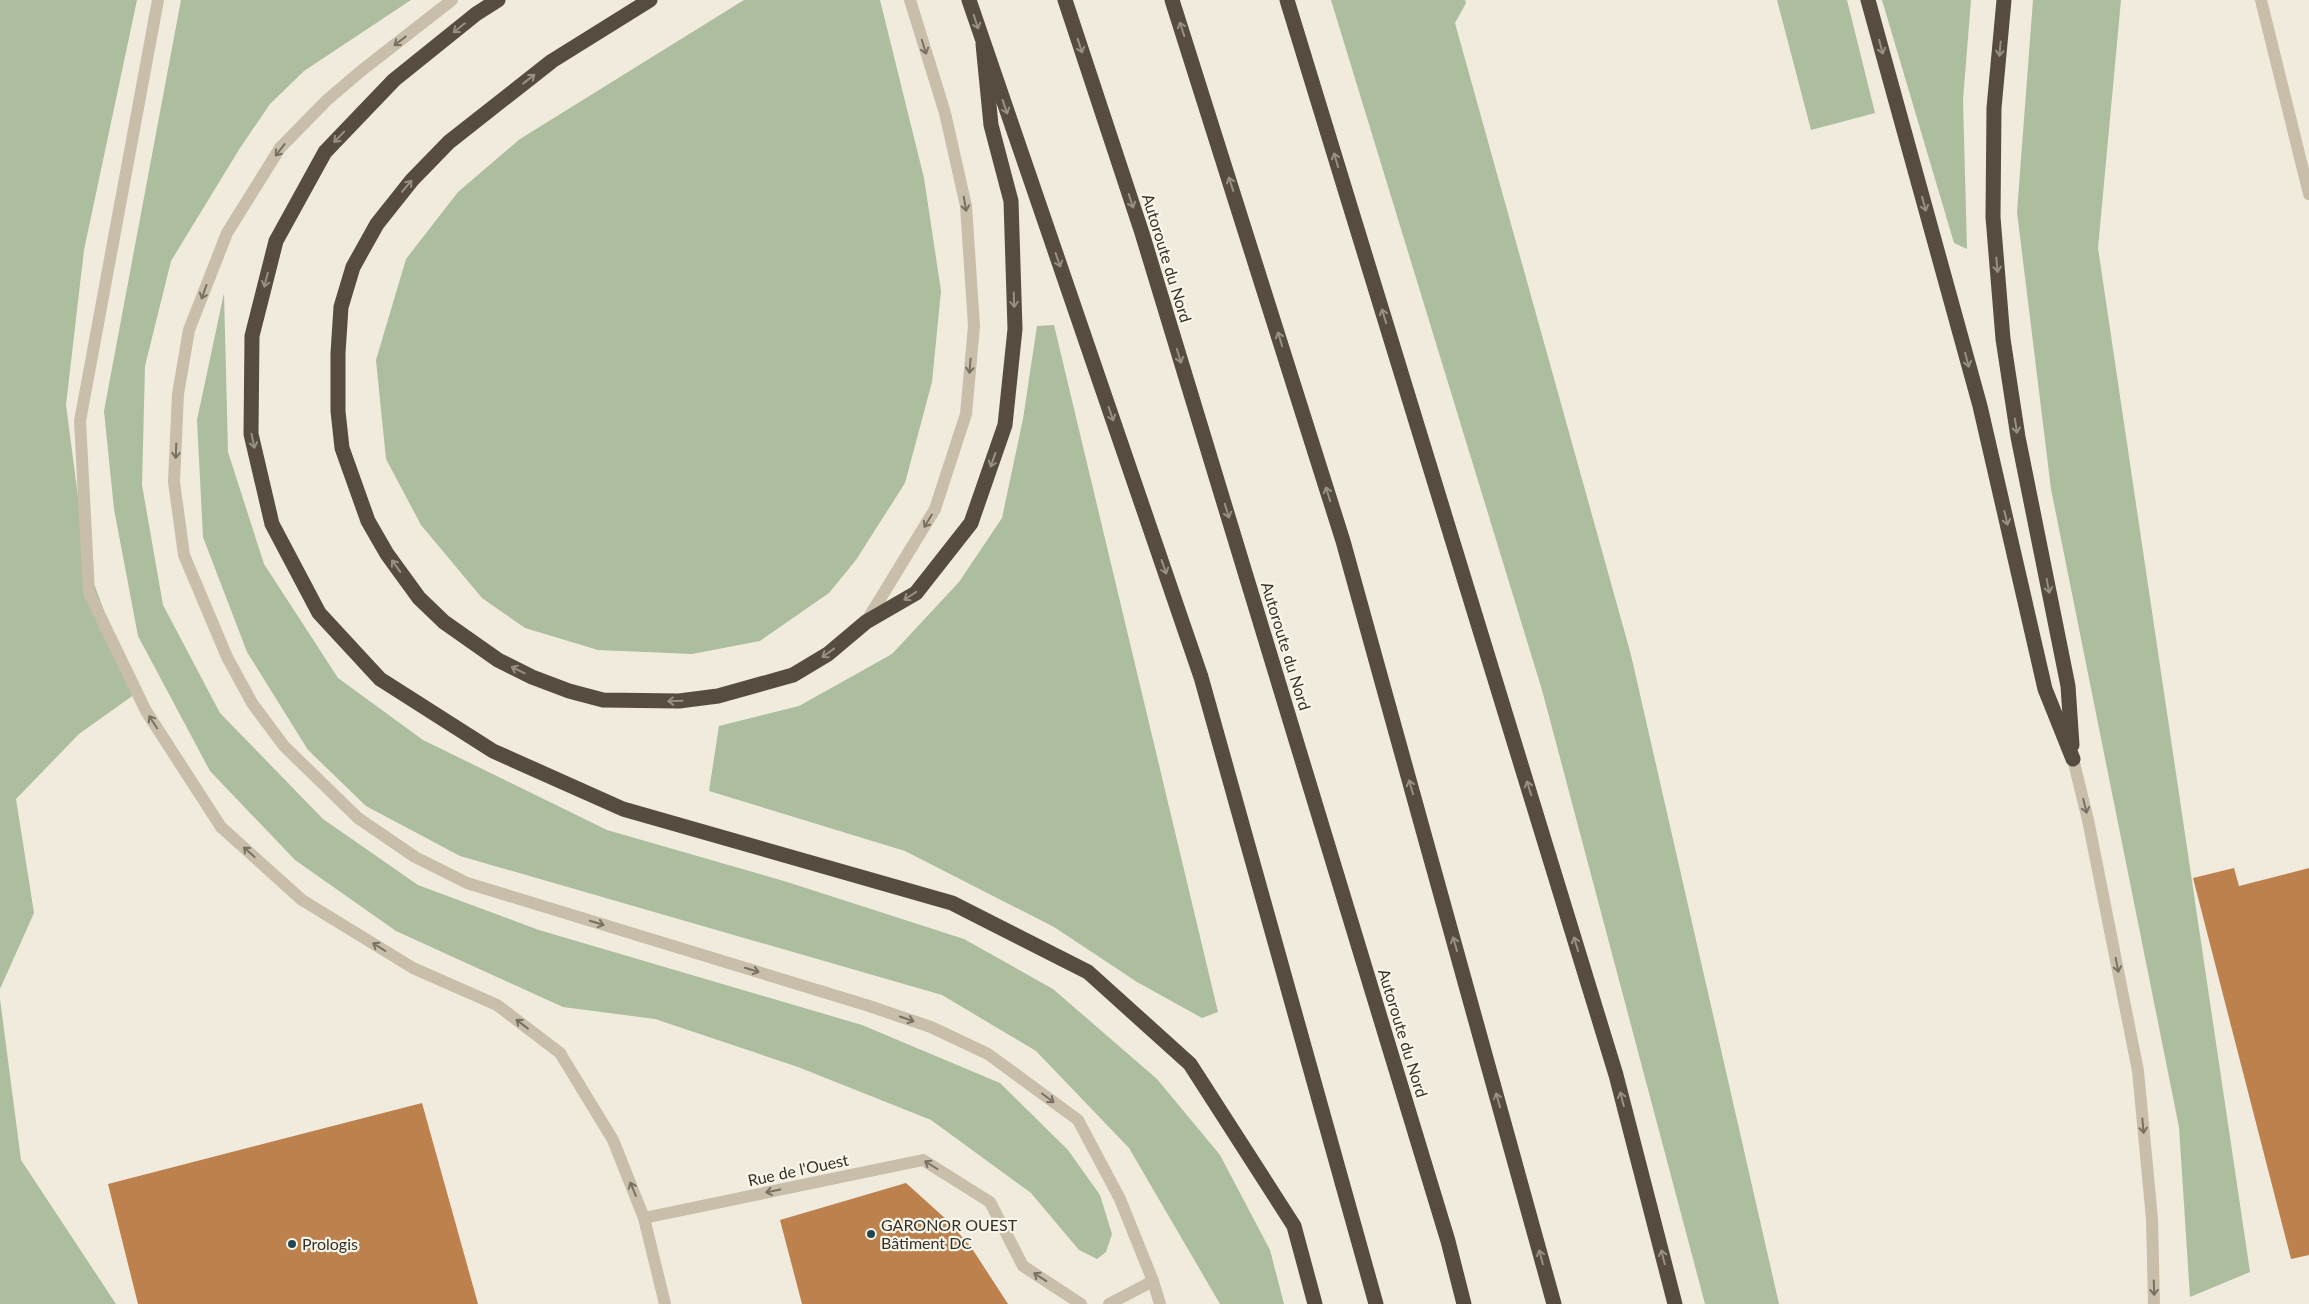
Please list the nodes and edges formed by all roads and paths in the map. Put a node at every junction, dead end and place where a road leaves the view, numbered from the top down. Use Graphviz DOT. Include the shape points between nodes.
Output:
graph roads {
  1 [pos="158,0"];
  2 [pos="452,0"];
  3 [pos="498,0"];
  4 [pos="650,0"];
  5 [pos="910,0"];
  6 [pos="969,0"];
  7 [pos="1065,0"];
  8 [pos="1172,0"];
  9 [pos="1287,0"];
  10 [pos="1868,0"];
  11 [pos="2004,0"];
  12 [pos="2261,0"];
  13 [pos="983,44"];
  14 [pos="2309,194"];
  15 [pos="866,622"];
  16 [pos="2073,759"];
  17 [pos="644,1218"];
  18 [pos="1154,1281"];
  19 [pos="664,1304"];
  20 [pos="1081,1304"];
  21 [pos="1109,1304"];
  22 [pos="1160,1304"];
  23 [pos="1316,1304"];
  24 [pos="1376,1304"];
  25 [pos="1464,1304"];
  26 [pos="1554,1304"];
  27 [pos="1675,1304"];
  28 [pos="2154,1304"];
  17 -- 1 [label="street, one-way" via="613,1140 560,1054 497,1005 413,968 302,900 221,827 146,711 89,593 80,421"];
  2 -- 18 [label="street, one-way" via="327,100 280,148 227,233 190,330 178,394 174,482 184,555 227,657 248,695 284,746 358,818 415,857 467,883 866,1005 931,1027 988,1054 1078,1120 1120,1199"];
  3 -- 23 [label="highway, one-way" via="394,80 325,152 276,241 252,336 251,434 272,524 319,613 380,679 493,751 623,809 952,903 1088,972 1190,1064 1294,1226"];
  15 -- 4 [label="highway, one-way" via="828,654 793,675 718,696 679,702 633,701 604,700 569,691 498,660 444,622 420,598 387,554 368,521 354,485 342,448 338,411 341,307 353,267 377,224 412,180 449,142 552,61"];
  5 -- 15 [label="street, one-way" via="944,112 966,206 974,326 966,414 935,509"];
  6 -- 13 [label="highway, one-way"];
  7 -- 25 [label="highway, Autoroute du Nord, one-way" via="1142,233 1448,1241"];
  26 -- 8 [label="highway, one-way" via="1342,541"];
  27 -- 9 [label="highway, one-way" via="1616,1075"];
  10 -- 16 [label="highway, one-way" via="1980,406 2045,689"];
  11 -- 16 [label="highway, one-way" via="1994,108 1993,217 2003,339 2018,437 2068,686"];
  12 -- 14 [label="street"];
  13 -- 15 [label="highway, one-way" via="991,125 1011,201 1015,329 1005,425 971,523 916,593"];
  13 -- 24 [label="highway, one-way" via="1202,676"];
  16 -- 28 [label="street, one-way" via="2138,1071 2152,1219"];
  17 -- 19 [label="street"];
  20 -- 17 [label="street, Rue de l'Ouest, one-way" via="1024,1266 990,1202 923,1160"];
  18 -- 21 [label="street"];
  18 -- 22 [label="street"];
}
